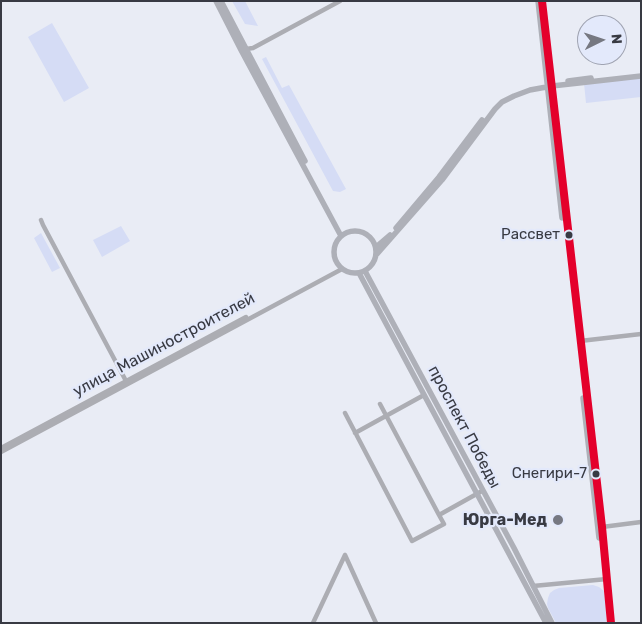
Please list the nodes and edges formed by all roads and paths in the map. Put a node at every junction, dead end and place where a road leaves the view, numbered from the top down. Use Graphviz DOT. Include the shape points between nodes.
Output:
graph roads {
  1 [pos="216,1"];
  2 [pos="221,1"];
  3 [pos="340,1"];
  4 [pos="538,1"];
  5 [pos="542,1"];
  6 [pos="246,49"];
  7 [pos="641,74"];
  8 [pos="549,84"];
  9 [pos="41,220"];
  10 [pos="342,235"];
  11 [pos="376,247"];
  12 [pos="377,254"];
  13 [pos="341,268"];
  14 [pos="362,272"];
  15 [pos="641,334"];
  16 [pos="580,338"];
  17 [pos="126,381"];
  18 [pos="424,395"];
  19 [pos="380,404"];
  20 [pos="345,413"];
  21 [pos="386,416"];
  22 [pos="355,433"];
  23 [pos="1,448"];
  24 [pos="1,452"];
  25 [pos="480,493"];
  26 [pos="439,515"];
  27 [pos="641,522"];
  28 [pos="602,527"];
  29 [pos="605,579"];
  30 [pos="531,588"];
  31 [pos="313,623"];
  32 [pos="376,623"];
  33 [pos="546,623"];
  34 [pos="552,623"];
  35 [pos="611,623"];
  1 -- 10 [label="main road"];
  2 -- 6 [label="main road"];
  3 -- 6 [label="street"];
  4 -- 8 [label="main road"];
  5 -- 8 [label="main road"];
  6 -- 10 [label="main road"];
  7 -- 8 [label="main road"];
  8 -- 11 [label="main road" via="515,91 492,106 439,177 392,234"];
  8 -- 12 [label="main road" via="502,102 442,180"];
  8 -- 16 [label="main road"];
  8 -- 29 [label="main road"];
  9 -- 17 [label="street"];
  10 -- 11 [label="main road" via="356,230 363,232 374,240"];
  10 -- 13 [label="main road" via="334,249"];
  11 -- 12 [label="main road"];
  12 -- 14 [label="main road" via="371,267"];
  13 -- 14 [label="main road" via="346,272"];
  13 -- 17 [label="street, улица Машиностроителей"];
  13 -- 24 [label="street"];
  14 -- 18 [label="main road"];
  14 -- 25 [label="main road, проспект Победы"];
  15 -- 16 [label="street"];
  16 -- 28 [label="main road"];
  17 -- 23 [label="street, улица Машиностроителей"];
  18 -- 21 [label="street"];
  18 -- 25 [label="main road"];
  19 -- 21 [label="street"];
  20 -- 22 [label="street"];
  21 -- 22 [label="street"];
  21 -- 26 [label="street"];
  22 -- 26 [label="street" via="412,541 444,524"];
  25 -- 26 [label="street"];
  25 -- 30 [label="main road, проспект Победы"];
  27 -- 28 [label="street"];
  28 -- 29 [label="main road"];
  29 -- 30 [label="street"];
  29 -- 35 [label="main road"];
  30 -- 33 [label="main road"];
  30 -- 34 [label="main road, проспект Победы"];
  31 -- 32 [label="street" via="345,555"];
}
